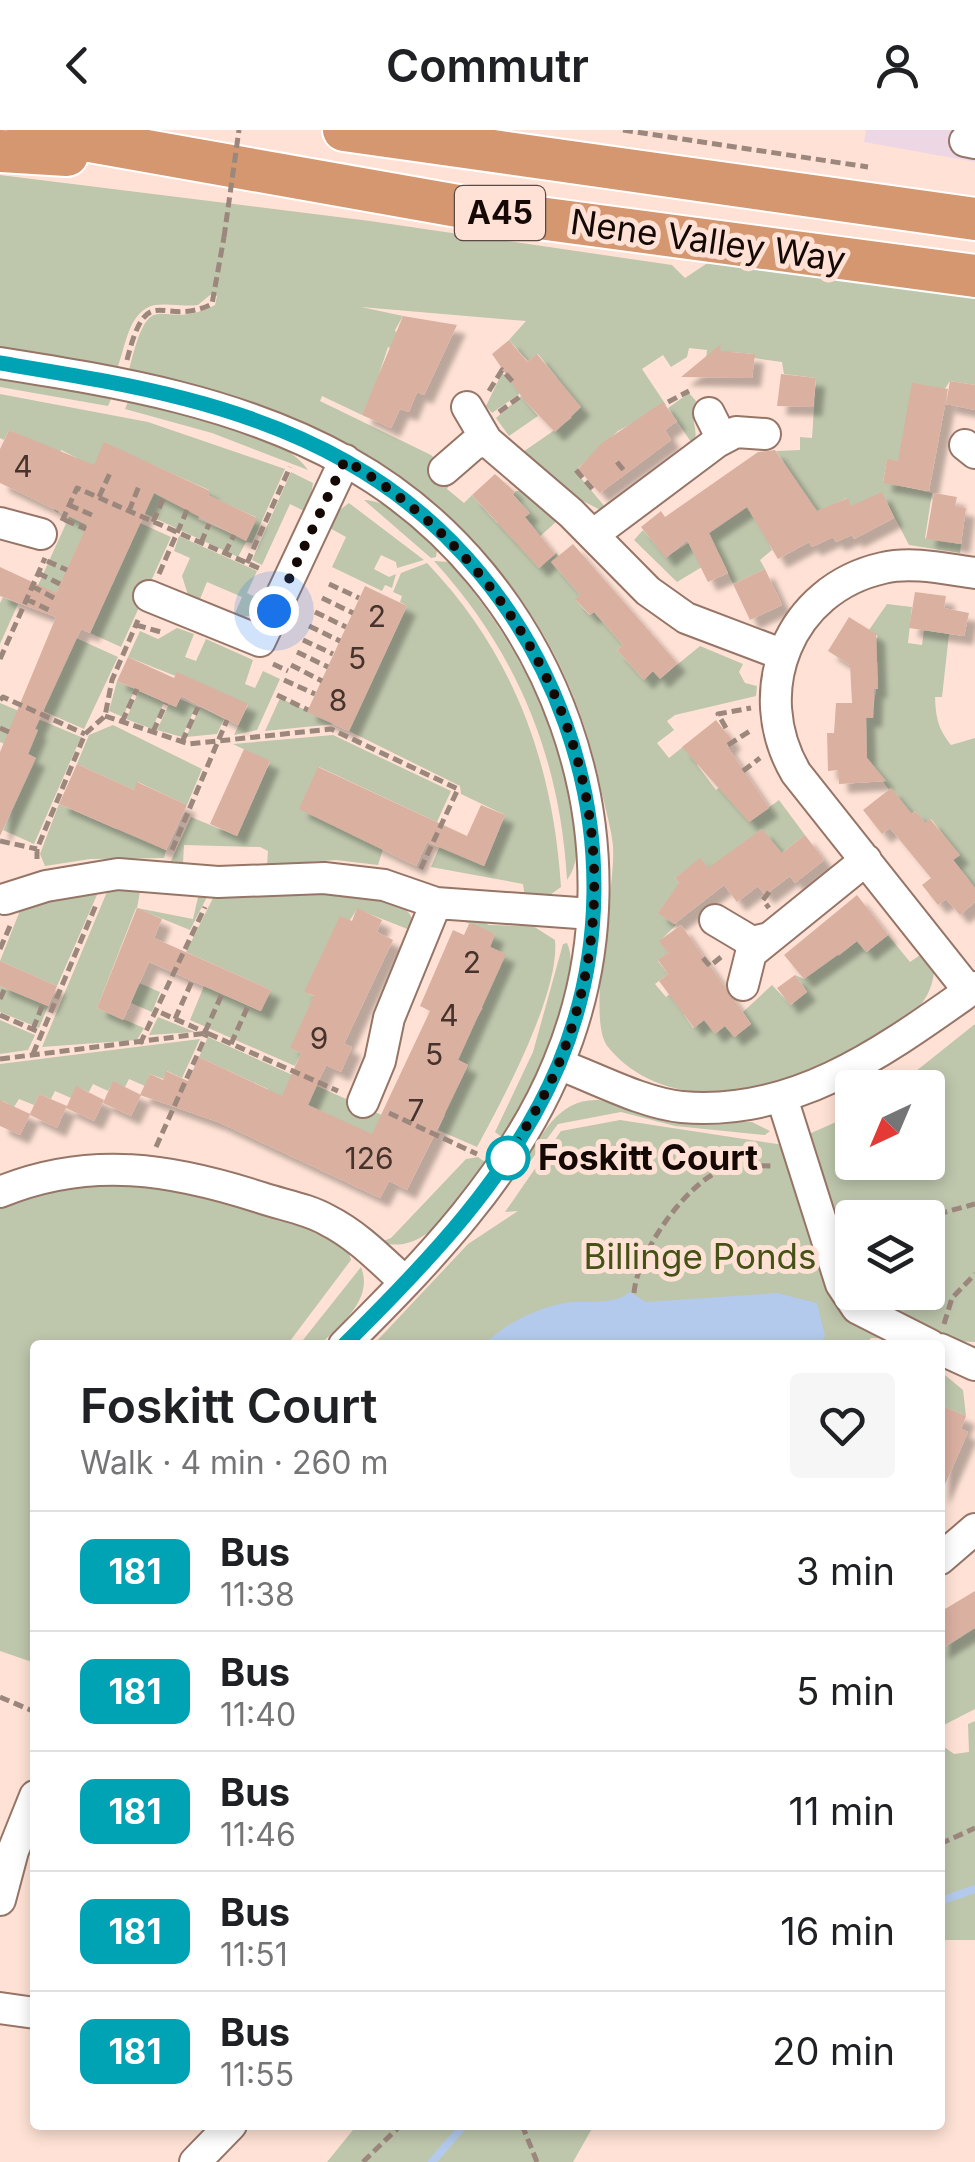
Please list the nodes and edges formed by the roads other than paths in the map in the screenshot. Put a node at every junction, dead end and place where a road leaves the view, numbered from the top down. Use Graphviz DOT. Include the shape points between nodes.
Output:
graph roads {
  1 [pos="28,130"];
  2 [pos="344,130"];
  3 [pos="0,151"];
  4 [pos="172,156"];
  5 [pos="975,219"];
  6 [pos="975,276"];
  7 [pos="0,363"];
  8 [pos="699,402"];
  9 [pos="765,434"];
  10 [pos="717,442"];
  11 [pos="345,460"];
  12 [pos="444,470"];
  13 [pos="0,522"];
  14 [pos="594,534"];
  15 [pos="51,538"];
  16 [pos="975,573"];
  17 [pos="149,596"];
  18 [pos="781,654"];
  19 [pos="866,860"];
  20 [pos="4,899"];
  21 [pos="422,899"];
  22 [pos="592,914"];
  23 [pos="714,920"];
  24 [pos="769,938"];
  25 [pos="742,985"];
  26 [pos="972,989"];
  27 [pos="558,1064"];
  28 [pos="782,1098"];
  29 [pos="364,1102"];
  30 [pos="0,1192"];
  31 [pos="405,1282"];
  32 [pos="349,1340"];
  33 [pos="928,1340"];
  34 [pos="945,1348"];
  35 [pos="975,1365"];
  36 [pos="975,1530"];
  37 [pos="945,1555"];
  38 [pos="30,1805"];
  39 [pos="6,1848"];
  40 [pos="0,1900"];
  41 [pos="0,2008"];
  42 [pos="30,2012"];
  43 [pos="226,2130"];
  44 [pos="196,2162"];
  1 -- 4 [label="highway, Nene Valley Way / A45"];
  2 -- 5 [label="highway, Nene Valley Way / A45"];
  3 -- 4 [label="highway"];
  4 -- 6 [label="highway, Nene Valley Way / A45" via="486,211"];
  7 -- 11 [label="street" via="198,400"];
  8 -- 10 [label="street" via="718,431"];
  9 -- 10 [label="street" via="736,432"];
  10 -- 14 [label="street"];
  11 -- 17 [label="street" via="260,641"];
  11 -- 22 [label="street" via="413,505 462,552 498,593 552,682 584,781"];
  12 -- 14 [label="street" via="474,444 483,415"];
  13 -- 15 [label="street"];
  14 -- 18 [label="street" via="648,591 686,618"];
  16 -- 18 [label="street" via="914,566 863,574 820,598"];
  18 -- 19 [label="street" via="774,714 784,752"];
  19 -- 24 [label="street"];
  19 -- 26 [label="street"];
  20 -- 21 [label="street" via="109,875 218,882 324,878 384,885"];
  21 -- 22 [label="street"];
  21 -- 29 [label="street"];
  22 -- 27 [label="street"];
  23 -- 24 [label="street" via="752,942"];
  24 -- 25 [label="street" via="751,953"];
  26 -- 28 [label="street" via="886,1050"];
  27 -- 28 [label="street" via="678,1107"];
  27 -- 31 [label="street" via="500,1170"];
  28 -- 33 [label="street" via="841,1284 857,1308"];
  30 -- 31 [label="street" via="32,1179 152,1169 191,1175 325,1218"];
  31 -- 32 [label="street"];
  34 -- 35 [label="street"];
  36 -- 37 [label="street"];
  38 -- 39 [label="street"];
  39 -- 40 [label="street"];
  41 -- 42 [label="street"];
  43 -- 44 [label="street"];
}
